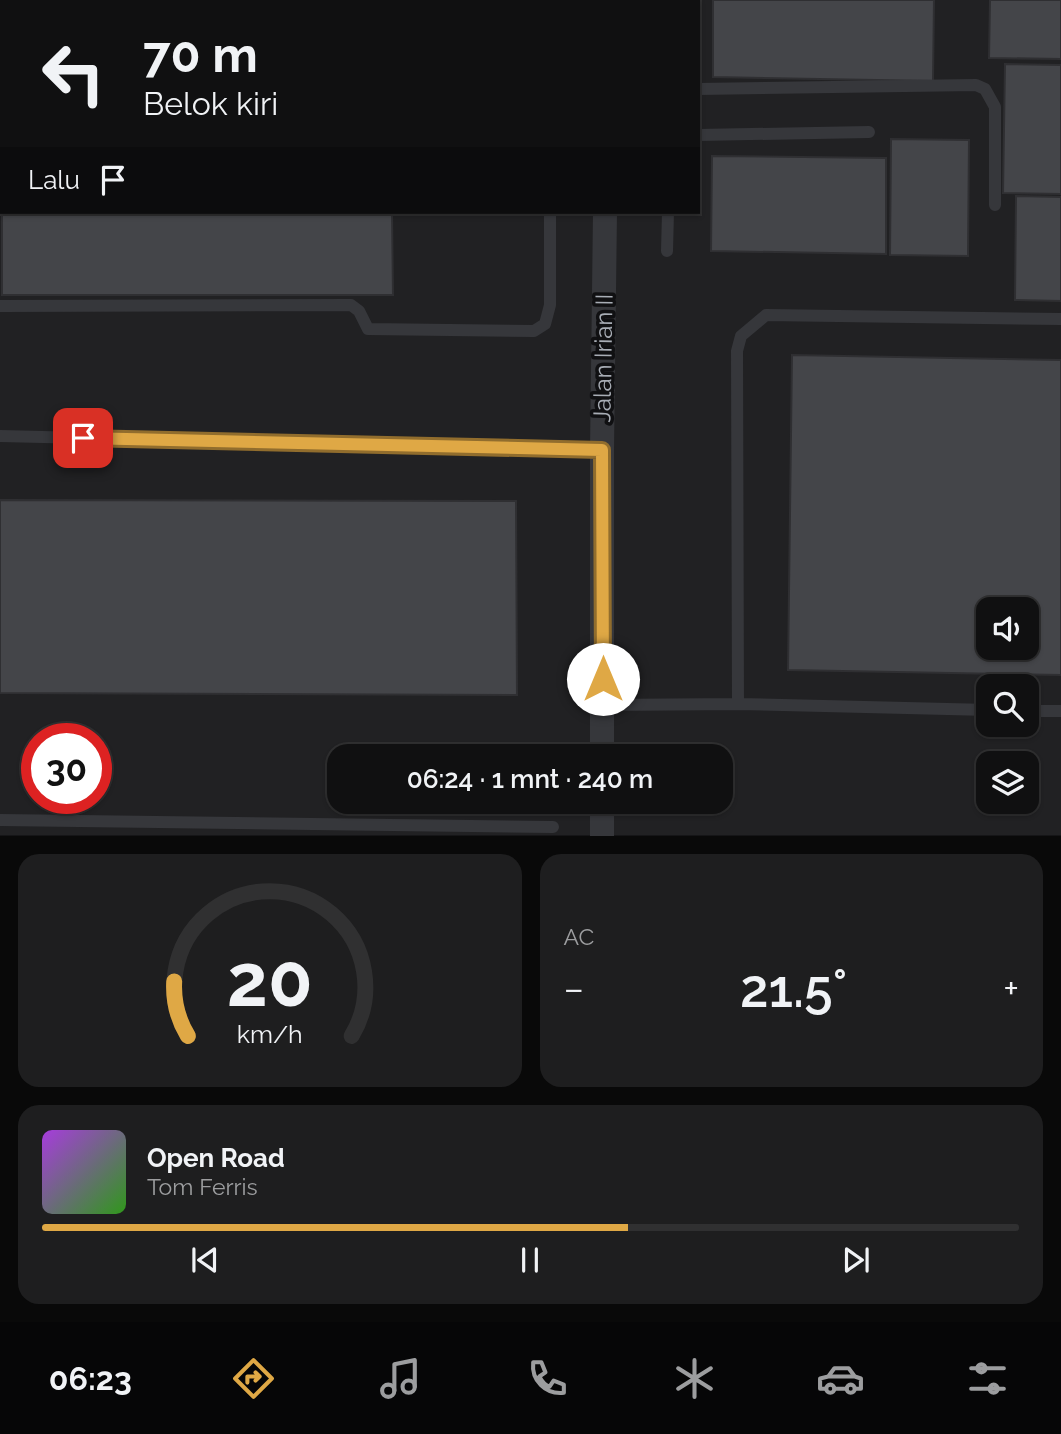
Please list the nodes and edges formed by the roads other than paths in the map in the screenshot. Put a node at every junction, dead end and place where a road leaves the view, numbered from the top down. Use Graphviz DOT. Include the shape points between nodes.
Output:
graph roads {
  1 [pos="700,89"];
  2 [pos="869,132"];
  3 [pos="700,135"];
  4 [pos="995,205"];
  5 [pos="550,214"];
  6 [pos="605,214"];
  7 [pos="668,214"];
  8 [pos="667,251"];
  9 [pos="0,306"];
  10 [pos="1061,319"];
  11 [pos="0,436"];
  12 [pos="602,450"];
  13 [pos="738,704"];
  14 [pos="603,705"];
  15 [pos="976,710"];
  16 [pos="1039,711"];
  17 [pos="1061,711"];
  18 [pos="602,744"];
  19 [pos="602,814"];
  20 [pos="0,820"];
  21 [pos="553,827"];
  22 [pos="602,835"];
  1 -- 4 [label="lane" via="985,89 995,107"];
  2 -- 3 [label="lane"];
  5 -- 9 [label="lane" via="550,305 545,324 534,331 368,329 351,305"];
  6 -- 12 [label="street, Jalan Irian II"];
  7 -- 8 [label="lane"];
  10 -- 13 [label="lane" via="766,315 741,336 737,351"];
  11 -- 12 [label="lane"];
  12 -- 14 [label="street, Jalan Irian II"];
  13 -- 14 [label="lane"];
  13 -- 15 [label="lane"];
  14 -- 18 [label="street, Jalan Irian II"];
  16 -- 17 [label="lane"];
  19 -- 22 [label="street"];
  20 -- 21 [label="lane"];
}
